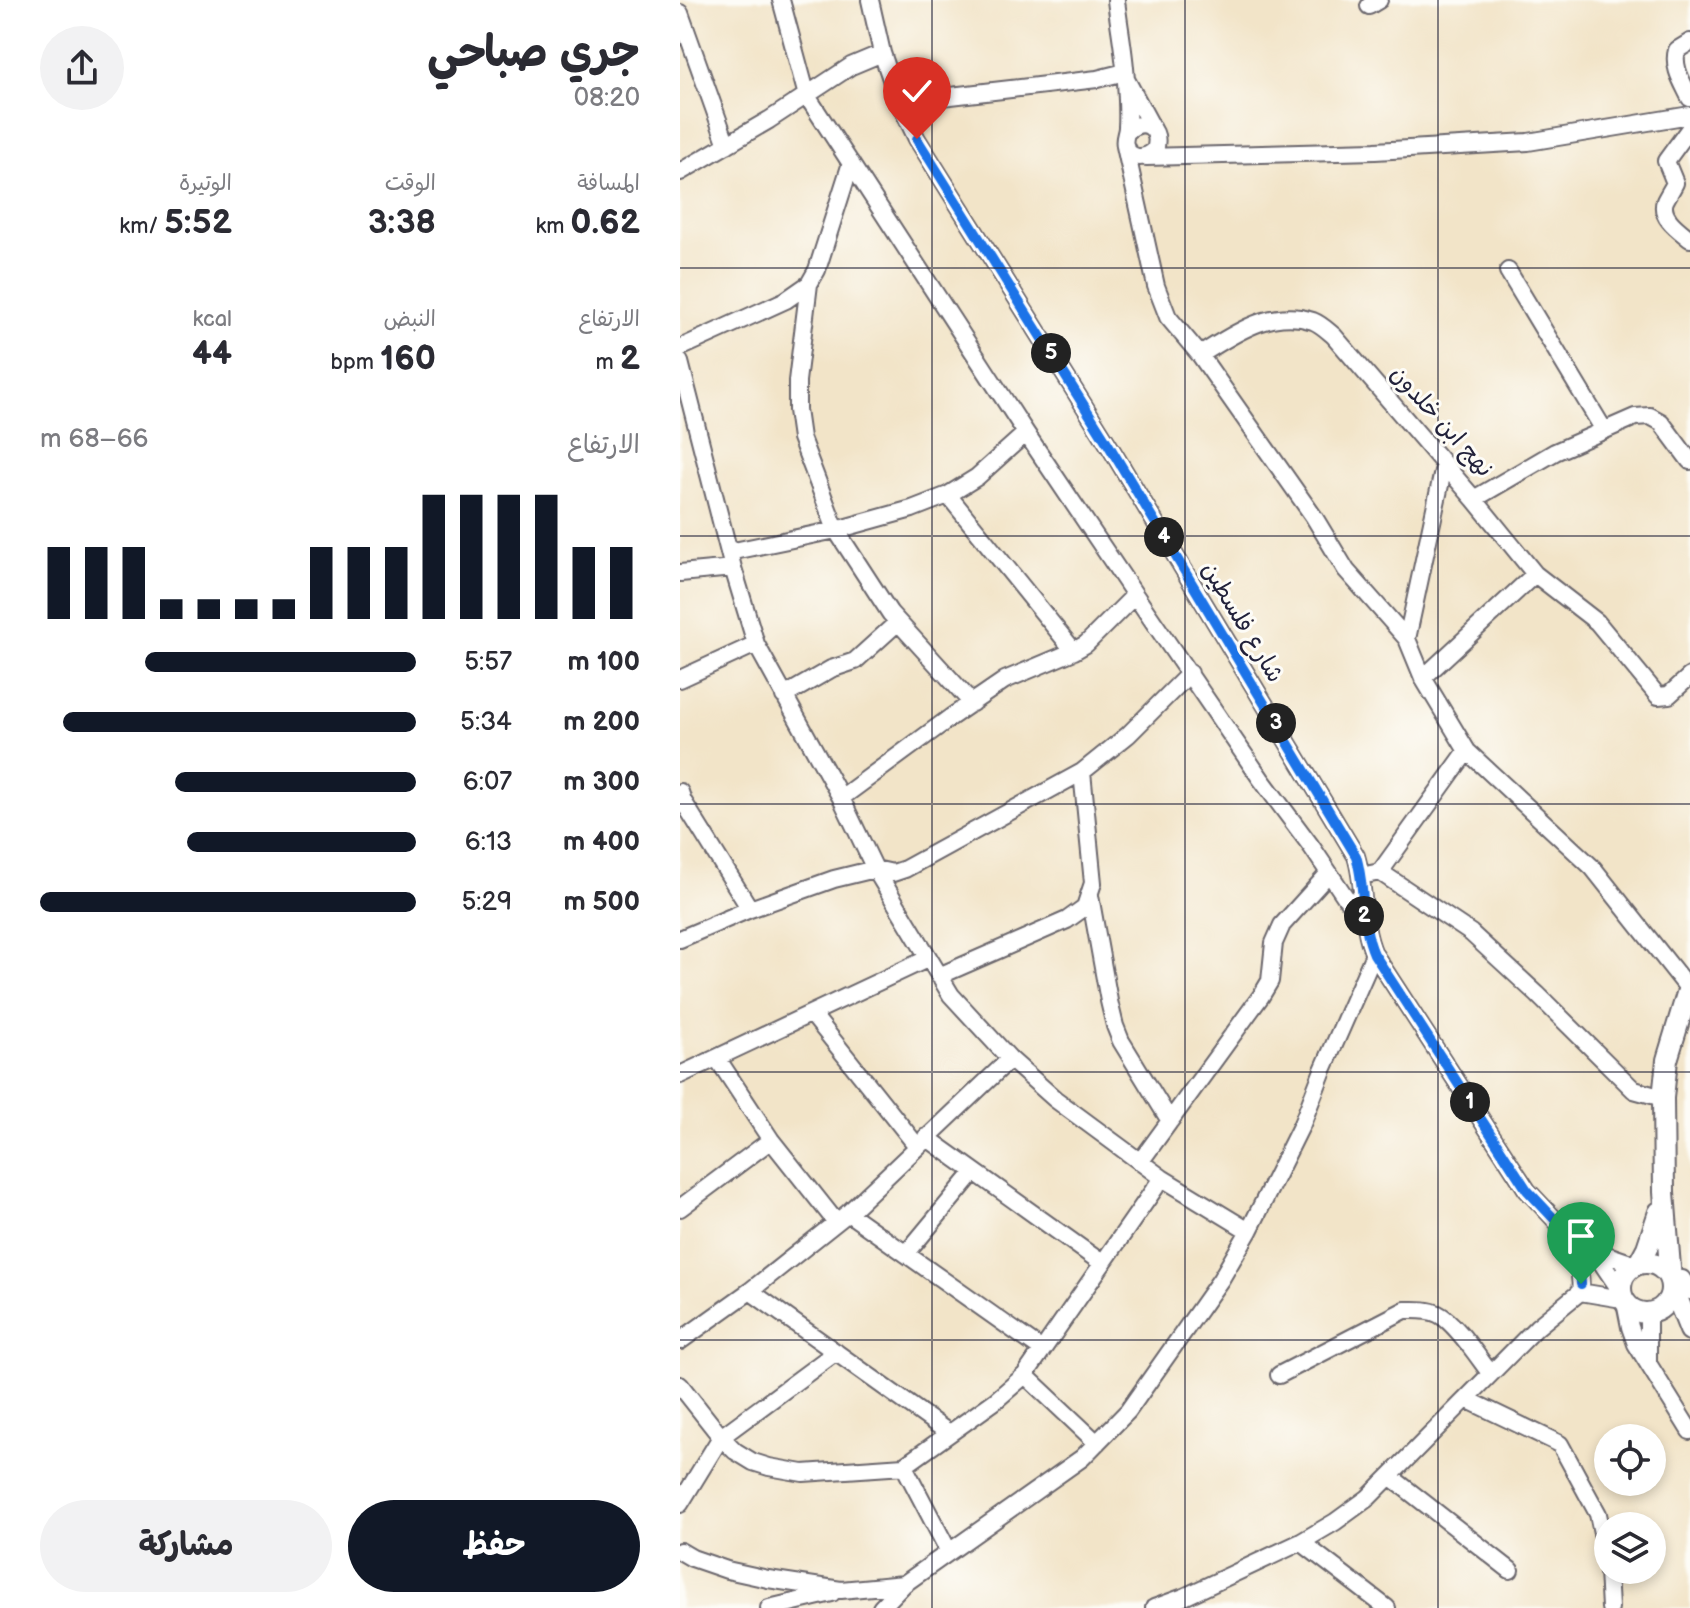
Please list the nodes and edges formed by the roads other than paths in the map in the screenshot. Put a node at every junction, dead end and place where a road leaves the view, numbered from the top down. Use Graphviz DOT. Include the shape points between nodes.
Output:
graph roads {
  1 [pos="781,0"];
  2 [pos="870,0"];
  3 [pos="1116,0"];
  4 [pos="680,13"];
  5 [pos="1690,42"];
  6 [pos="882,53"];
  7 [pos="1126,75"];
  8 [pos="807,96"];
  9 [pos="1690,98"];
  10 [pos="899,102"];
  11 [pos="1690,115"];
  12 [pos="1690,128"];
  13 [pos="1155,134"];
  14 [pos="1126,139"];
  15 [pos="727,145"];
  16 [pos="1142,157"];
  17 [pos="1190,157"];
  18 [pos="851,163"];
  19 [pos="680,172"];
  20 [pos="1132,179"];
  21 [pos="1690,239"];
  22 [pos="1508,271"];
  23 [pos="809,284"];
  24 [pos="680,348"];
  25 [pos="1200,355"];
  26 [pos="680,362"];
  27 [pos="1604,430"];
  28 [pos="1026,433"];
  29 [pos="1690,461"];
  30 [pos="1444,466"];
  31 [pos="948,495"];
  32 [pos="1474,499"];
  33 [pos="836,530"];
  34 [pos="731,560"];
  35 [pos="680,573"];
  36 [pos="1535,574"];
  37 [pos="1135,595"];
  38 [pos="898,622"];
  39 [pos="1407,639"];
  40 [pos="756,644"];
  41 [pos="1074,651"];
  42 [pos="680,668"];
  43 [pos="704,668"];
  44 [pos="1190,673"];
  45 [pos="1690,676"];
  46 [pos="1423,678"];
  47 [pos="680,679"];
  48 [pos="784,696"];
  49 [pos="972,703"];
  50 [pos="1467,751"];
  51 [pos="1082,772"];
  52 [pos="681,798"];
  53 [pos="841,798"];
  54 [pos="875,869"];
  55 [pos="1380,872"];
  56 [pos="1329,873"];
  57 [pos="1361,876"];
  58 [pos="1090,896"];
  59 [pos="1363,899"];
  60 [pos="750,909"];
  61 [pos="680,939"];
  62 [pos="1374,954"];
  63 [pos="927,959"];
  64 [pos="939,976"];
  65 [pos="1689,986"];
  66 [pos="812,1014"];
  67 [pos="717,1058"];
  68 [pos="1010,1059"];
  69 [pos="680,1075"];
  70 [pos="1663,1098"];
  71 [pos="1170,1121"];
  72 [pos="771,1140"];
  73 [pos="921,1142"];
  74 [pos="1140,1162"];
  75 [pos="974,1172"];
  76 [pos="1162,1178"];
  77 [pos="1664,1192"];
  78 [pos="680,1208"];
  79 [pos="842,1218"];
  80 [pos="1560,1225"];
  81 [pos="1249,1231"];
  82 [pos="1593,1250"];
  83 [pos="906,1254"];
  84 [pos="1102,1263"];
  85 [pos="1637,1264"];
  86 [pos="1677,1285"];
  87 [pos="750,1291"];
  88 [pos="1580,1292"];
  89 [pos="1623,1298"];
  90 [pos="1651,1313"];
  91 [pos="1690,1330"];
  92 [pos="1690,1340"];
  93 [pos="680,1341"];
  94 [pos="1042,1350"];
  95 [pos="836,1352"];
  96 [pos="1648,1363"];
  97 [pos="1490,1373"];
  98 [pos="1025,1375"];
  99 [pos="1279,1375"];
  100 [pos="680,1385"];
  101 [pos="1466,1399"];
  102 [pos="1690,1431"];
  103 [pos="949,1433"];
  104 [pos="721,1437"];
  105 [pos="1097,1443"];
  106 [pos="904,1466"];
  107 [pos="1391,1477"];
  108 [pos="680,1504"];
  109 [pos="1597,1512"];
  110 [pos="1301,1542"];
  111 [pos="680,1551"];
  112 [pos="949,1552"];
  113 [pos="1510,1570"];
  114 [pos="904,1584"];
  115 [pos="1609,1584"];
  116 [pos="841,1590"];
  117 [pos="1184,1597"];
  118 [pos="769,1608"];
  119 [pos="881,1608"];
  120 [pos="1154,1608"];
  121 [pos="1199,1608"];
  122 [pos="1387,1608"];
  123 [pos="1610,1608"];
  1 -- 8 [label="street"];
  2 -- 6 [label="street, شارع فلسطين"];
  3 -- 7 [label="street"];
  4 -- 15 [label="street"];
  5 -- 9 [label="street" via="1675,57"];
  6 -- 8 [label="street" via="851,66"];
  6 -- 10 [label="street, شارع فلسطين"];
  7 -- 10 [label="street"];
  7 -- 13 [label="street"];
  7 -- 14 [label="street"];
  8 -- 15 [label="street"];
  8 -- 18 [label="street"];
  10 -- 57 [label="street, شارع فلسطين" via="1356,856"];
  11 -- 17 [label="street" via="1528,142"];
  12 -- 21 [label="street" via="1666,161 1675,183 1663,208 1669,221"];
  13 -- 14 [label="street" via="1142,124"];
  13 -- 16 [label="street" via="1155,150"];
  13 -- 17 [label="street"];
  14 -- 16 [label="street" via="1128,152"];
  14 -- 20 [label="street"];
  15 -- 19 [label="street"];
  16 -- 17 [label="street"];
  16 -- 20 [label="street"];
  18 -- 23 [label="street"];
  18 -- 28 [label="street"];
  20 -- 25 [label="street" via="1163,307"];
  22 -- 27 [label="street"];
  23 -- 24 [label="street" via="786,300"];
  23 -- 33 [label="street" via="797,410 801,438"];
  25 -- 30 [label="street, نهج ابن خلدون" via="1270,319 1316,322 1334,336"];
  25 -- 39 [label="street" via="1346,570"];
  26 -- 34 [label="street"];
  27 -- 29 [label="street, نهج ابن خلدون" via="1650,416 1661,422"];
  27 -- 32 [label="street, نهج ابن خلدون"];
  28 -- 31 [label="street"];
  28 -- 37 [label="street"];
  30 -- 32 [label="street, نهج ابن خلدون"];
  30 -- 39 [label="street"];
  31 -- 33 [label="street"];
  31 -- 41 [label="street"];
  32 -- 36 [label="street"];
  33 -- 34 [label="street"];
  33 -- 38 [label="street"];
  34 -- 35 [label="street"];
  34 -- 40 [label="street"];
  36 -- 45 [label="street" via="1597,622 1658,696 1669,695"];
  36 -- 46 [label="street"];
  37 -- 41 [label="street"];
  37 -- 44 [label="street"];
  38 -- 48 [label="street" via="855,661"];
  38 -- 49 [label="street"];
  39 -- 46 [label="street"];
  40 -- 43 [label="street"];
  40 -- 48 [label="street"];
  41 -- 49 [label="street" via="1005,680"];
  42 -- 43 [label="street"];
  43 -- 47 [label="street"];
  44 -- 51 [label="street"];
  44 -- 56 [label="street"];
  46 -- 50 [label="street"];
  48 -- 53 [label="street"];
  49 -- 53 [label="street"];
  50 -- 55 [label="street"];
  50 -- 65 [label="street" via="1593,868"];
  51 -- 54 [label="street" via="905,869"];
  51 -- 58 [label="street"];
  52 -- 60 [label="street"];
  53 -- 54 [label="street"];
  54 -- 60 [label="street"];
  54 -- 63 [label="street"];
  55 -- 57 [label="street"];
  55 -- 70 [label="street" via="1471,933 1634,1090"];
  56 -- 59 [label="street" via="1348,901"];
  56 -- 71 [label="street" via="1282,925 1274,943 1270,981"];
  57 -- 59 [label="street, شارع فلسطين"];
  58 -- 64 [label="street" via="1085,907 1067,920"];
  58 -- 71 [label="street" via="1115,1026"];
  59 -- 62 [label="street, شارع فلسطين"];
  60 -- 61 [label="street"];
  62 -- 80 [label="street, شارع فلسطين" via="1527,1190"];
  62 -- 81 [label="street" via="1302,1124"];
  63 -- 64 [label="street"];
  63 -- 66 [label="street"];
  64 -- 68 [label="street"];
  65 -- 70 [label="main road" via="1667,1060"];
  66 -- 67 [label="street"];
  66 -- 73 [label="street"];
  67 -- 69 [label="street"];
  67 -- 72 [label="street"];
  68 -- 73 [label="street"];
  68 -- 74 [label="street"];
  70 -- 77 [label="main road"];
  71 -- 74 [label="street"];
  72 -- 78 [label="street"];
  72 -- 79 [label="street"];
  73 -- 75 [label="street"];
  73 -- 79 [label="street"];
  74 -- 76 [label="street"];
  75 -- 83 [label="street"];
  75 -- 84 [label="street"];
  76 -- 81 [label="street"];
  76 -- 84 [label="street"];
  77 -- 85 [label="main road" via="1656,1226"];
  77 -- 86 [label="main road"];
  79 -- 83 [label="street"];
  79 -- 87 [label="street"];
  80 -- 82 [label="street, شارع فلسطين"];
  80 -- 88 [label="street" via="1580,1269"];
  81 -- 105 [label="street" via="1128,1411"];
  82 -- 85 [label="street"];
  82 -- 89 [label="street"];
  83 -- 94 [label="street"];
  84 -- 94 [label="street"];
  85 -- 86 [label="main road" via="1659,1266"];
  85 -- 89 [label="main road" via="1624,1276"];
  86 -- 90 [label="main road" via="1662,1308"];
  86 -- 91 [label="main road" via="1677,1300"];
  87 -- 93 [label="street"];
  87 -- 95 [label="street"];
  88 -- 89 [label="street"];
  88 -- 97 [label="street"];
  89 -- 90 [label="main road" via="1639,1313"];
  89 -- 96 [label="street" via="1632,1335"];
  90 -- 92 [label="main road"];
  90 -- 96 [label="street"];
  94 -- 98 [label="street"];
  95 -- 103 [label="street"];
  95 -- 104 [label="street"];
  96 -- 102 [label="street"];
  97 -- 99 [label="street" via="1449,1321 1419,1309 1405,1310"];
  97 -- 101 [label="street"];
  98 -- 103 [label="street"];
  98 -- 105 [label="street"];
  100 -- 104 [label="street"];
  101 -- 107 [label="street"];
  101 -- 109 [label="street" via="1560,1444"];
  103 -- 106 [label="street"];
  104 -- 106 [label="street" via="753,1462 786,1471"];
  104 -- 108 [label="street"];
  105 -- 112 [label="street"];
  106 -- 112 [label="street"];
  107 -- 110 [label="street"];
  107 -- 113 [label="street"];
  110 -- 117 [label="street"];
  110 -- 122 [label="street"];
  111 -- 116 [label="street" via="727,1570"];
  112 -- 114 [label="street"];
  114 -- 116 [label="street"];
  114 -- 119 [label="street"];
  115 -- 123 [label="street"];
  116 -- 118 [label="street"];
  117 -- 120 [label="street"];
  117 -- 121 [label="street"];
}
